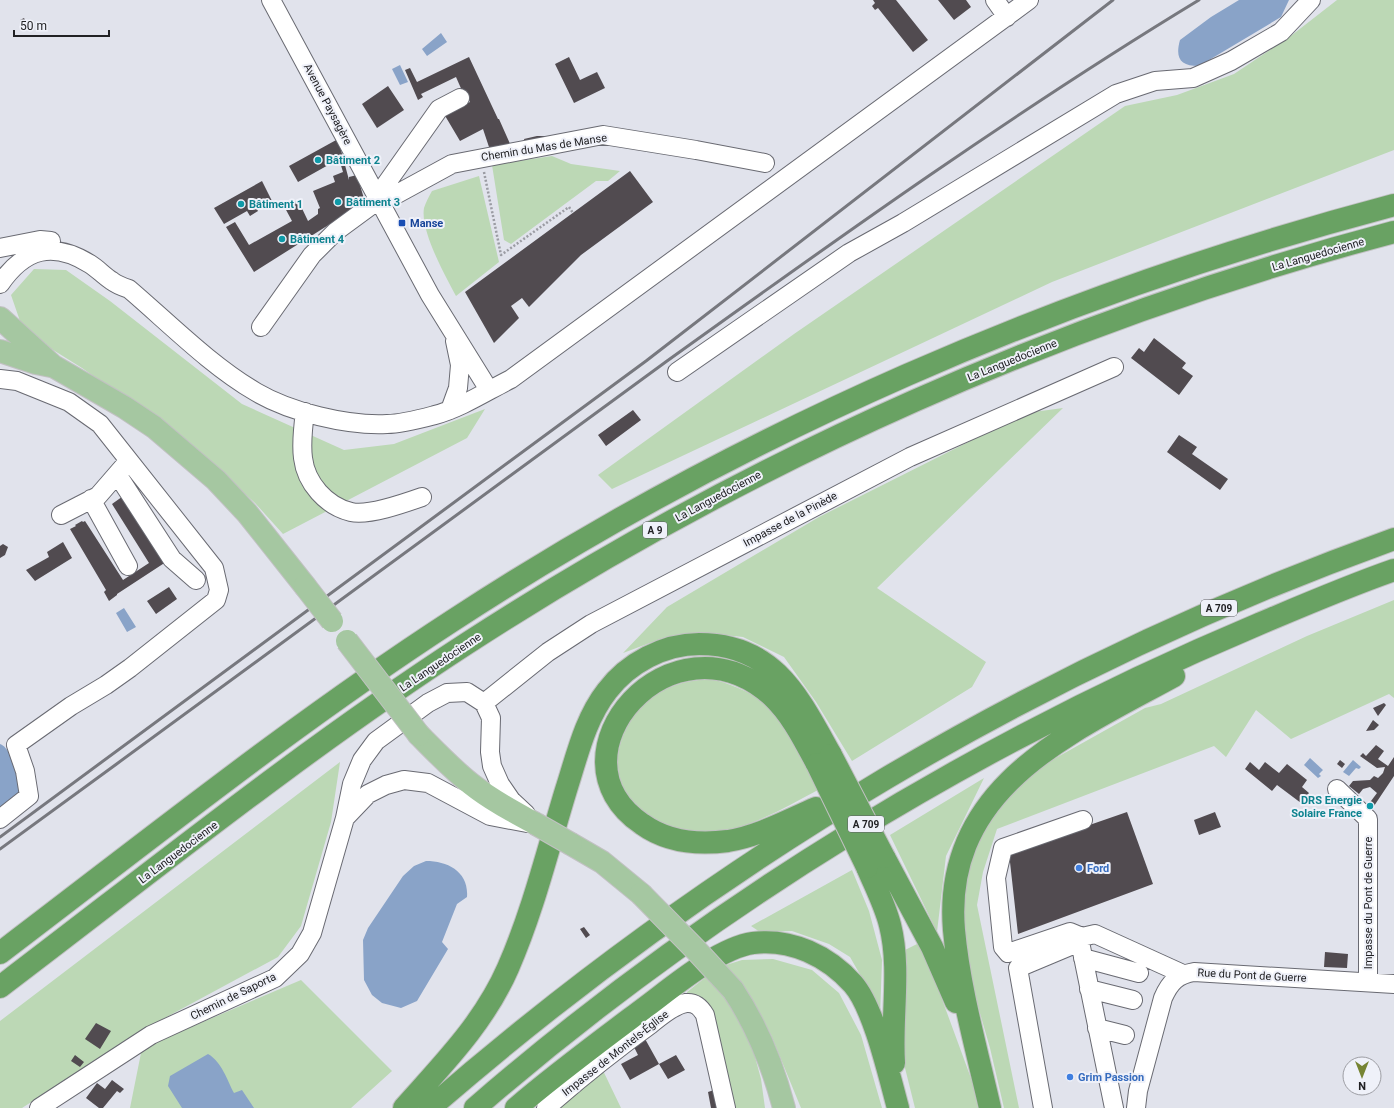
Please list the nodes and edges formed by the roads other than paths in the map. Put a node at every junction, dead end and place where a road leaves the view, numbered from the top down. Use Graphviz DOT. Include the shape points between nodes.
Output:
graph roads {
  1 [pos="271,0"];
  2 [pos="995,0"];
  3 [pos="1029,0"];
  4 [pos="1311,0"];
  5 [pos="1007,17"];
  6 [pos="460,98"];
  7 [pos="765,163"];
  8 [pos="381,198"];
  9 [pos="1394,205"];
  10 [pos="1394,232"];
  11 [pos="0,248"];
  12 [pos="0,284"];
  13 [pos="129,290"];
  14 [pos="0,318"];
  15 [pos="261,327"];
  16 [pos="454,334"];
  17 [pos="0,351"];
  18 [pos="53,366"];
  19 [pos="1114,367"];
  20 [pos="677,372"];
  21 [pos="0,379"];
  22 [pos="489,390"];
  23 [pos="450,410"];
  24 [pos="305,412"];
  25 [pos="129,460"];
  26 [pos="117,474"];
  27 [pos="422,497"];
  28 [pos="91,499"];
  29 [pos="61,515"];
  30 [pos="1394,539"];
  31 [pos="128,566"];
  32 [pos="1394,570"];
  33 [pos="196,580"];
  34 [pos="1298,608"];
  35 [pos="484,703"];
  36 [pos="824,760"];
  37 [pos="880,782"];
  38 [pos="1337,788"];
  39 [pos="345,818"];
  40 [pos="0,819"];
  41 [pos="1083,820"];
  42 [pos="536,824"];
  43 [pos="876,862"];
  44 [pos="1082,946"];
  45 [pos="0,953"];
  46 [pos="1139,973"];
  47 [pos="1183,974"];
  48 [pos="1368,982"];
  49 [pos="1394,984"];
  50 [pos="0,987"];
  51 [pos="1089,989"];
  52 [pos="1132,1000"];
  53 [pos="1097,1028"];
  54 [pos="1125,1035"];
  55 [pos="977,1051"];
  56 [pos="767,1056"];
  57 [pos="39,1108"];
  58 [pos="404,1108"];
  59 [pos="430,1108"];
  60 [pos="475,1108"];
  61 [pos="516,1108"];
  62 [pos="546,1108"];
  63 [pos="726,1108"];
  64 [pos="775,1108"];
  65 [pos="784,1108"];
  66 [pos="898,1108"];
  67 [pos="990,1108"];
  68 [pos="1043,1108"];
  69 [pos="1114,1108"];
  70 [pos="1136,1108"];
  1 -- 8 [label="street, Avenue Paysagère"];
  2 -- 5 [label="street"];
  3 -- 5 [label="street"];
  4 -- 20 [label="street" via="1281,32 1231,61 1194,78 1155,81 1116,94 903,224 848,253"];
  5 -- 22 [label="street" via="511,379"];
  6 -- 8 [label="street" via="439,109 386,184"];
  7 -- 8 [label="street, Chemin du Mas de Manse" via="603,135 452,164 397,194"];
  8 -- 15 [label="street" via="335,232 312,255"];
  8 -- 16 [label="street, Avenue Paysagère" via="430,295"];
  9 -- 45 [label="highway, A 9" via="1241,248 1015,329 866,393 687,482 516,581 350,690"];
  10 -- 50 [label="highway, La Languedocienne / A 9" via="1208,288 1025,354 924,396 816,446 681,516 514,614 363,713"];
  11 -- 13 [label="street" via="40,240 76,243 95,254 119,274"];
  12 -- 13 [label="street" via="13,266 21,260 46,251 61,251 79,258 112,282"];
  13 -- 24 [label="street" via="222,368 256,392 289,408"];
  14 -- 18 [label="main road"];
  16 -- 22 [label="street, Avenue Paysagère"];
  16 -- 23 [label="street, Avenue Paysagère" via="460,365 458,388"];
  17 -- 18 [label="main road"];
  18 -- 42 [label="main road, bridge" via="124,406 180,448 216,480 247,513 439,756 490,798"];
  19 -- 35 [label="street, Impasse de la Pinède" via="910,457 591,624 548,652"];
  21 -- 25 [label="street" via="17,381 69,402 100,424"];
  22 -- 23 [label="street"];
  23 -- 24 [label="street" via="387,424 348,421"];
  24 -- 27 [label="street" via="303,459 314,488 328,501 351,512 390,508"];
  25 -- 26 [label="street"];
  25 -- 40 [label="street" via="214,568 219,590 216,600 118,676 16,746 25,771 29,796"];
  26 -- 28 [label="street" via="98,496"];
  26 -- 33 [label="street" via="172,560"];
  28 -- 29 [label="street"];
  28 -- 31 [label="street"];
  30 -- 37 [label="highway, A 709" via="1248,595 1147,641 992,718"];
  32 -- 34 [label="highway, A 709"];
  34 -- 55 [label="highway" via="1065,737 1024,766 996,795 967,842 954,895 955,940"];
  34 -- 60 [label="highway, A 709" via="1118,687 993,751 877,817 786,874 676,951 590,1014"];
  35 -- 39 [label="street, Chemin de Saporta" via="467,692 446,693 376,741 362,760 352,784"];
  35 -- 42 [label="street" via="491,718 490,752 497,778 512,800"];
  36 -- 37 [label="highway" via="771,696 743,677 724,670 703,668 670,674 635,696 617,720 606,758 608,777 614,793 630,815 664,836 698,842 730,840 765,830"];
  36 -- 43 [label="highway, bridge"];
  36 -- 58 [label="highway" via="800,700 785,680 764,663 745,653 714,645 684,645 654,654 628,669 601,699 588,726 577,754 528,916 500,985 481,1018 463,1042"];
  37 -- 59 [label="highway, A 709" via="764,854 651,932 548,1010"];
  38 -- 48 [label="street, Impasse du Pont de Guerre" via="1368,819"];
  39 -- 42 [label="street" via="368,794 404,780 428,783 490,816"];
  39 -- 57 [label="street, Chemin de Saporta" via="312,933 300,954 275,978 151,1036"];
  41 -- 44 [label="street" via="1003,848 996,878 1002,947 1008,953 1070,932"];
  42 -- 56 [label="main road, bridge" via="602,862 641,894 732,990 757,1030"];
  43 -- 55 [label="highway" via="932,947"];
  43 -- 66 [label="highway" via="893,944 892,1040"];
  44 -- 46 [label="street"];
  44 -- 47 [label="street" via="1095,934"];
  44 -- 51 [label="street"];
  44 -- 68 [label="street" via="1018,968"];
  47 -- 48 [label="street, Rue du Pont de Guerre" via="1194,972"];
  47 -- 70 [label="street, Rue du Pont de Guerre" via="1168,986 1163,998 1138,1091"];
  48 -- 49 [label="street, Rue du Pont de Guerre"];
  51 -- 52 [label="street"];
  51 -- 53 [label="street"];
  53 -- 54 [label="street"];
  53 -- 69 [label="street"];
  55 -- 67 [label="highway"];
  56 -- 64 [label="main road"];
  56 -- 65 [label="main road"];
  61 -- 66 [label="highway" via="585,1052 693,972 741,946 774,942 809,950 832,964 853,984 880,1043"];
  62 -- 63 [label="street, Impasse de Montels-Église" via="628,1041 674,1008 694,1003 705,1015"];
}
